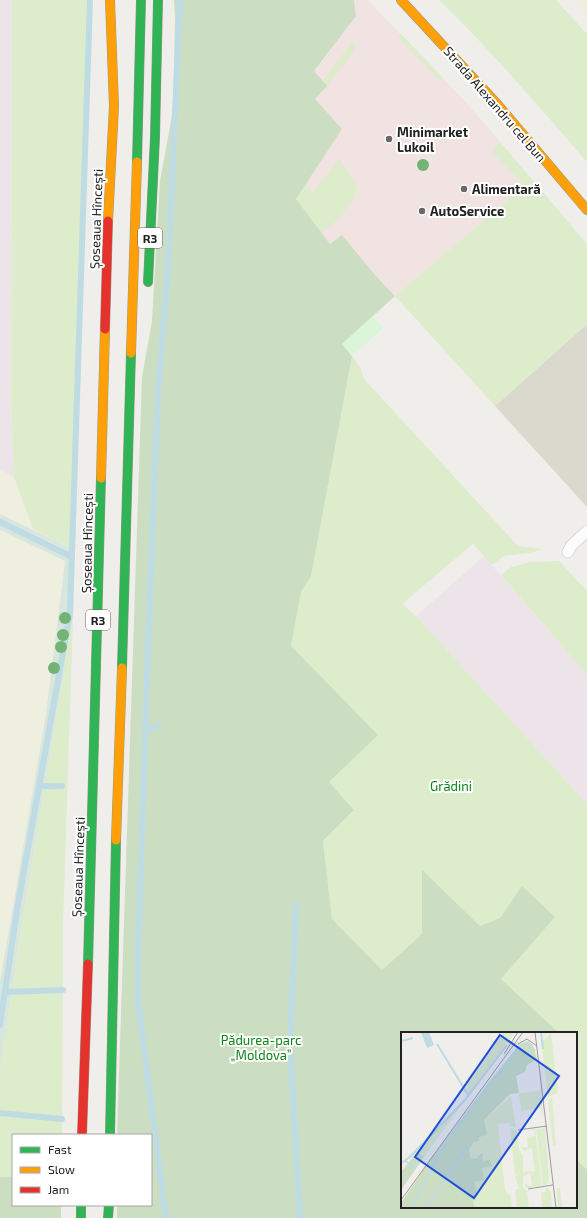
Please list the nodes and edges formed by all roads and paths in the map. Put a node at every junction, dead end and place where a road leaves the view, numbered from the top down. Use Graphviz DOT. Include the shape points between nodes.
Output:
graph roads {
  1 [pos="110,0"];
  2 [pos="141,0"];
  3 [pos="158,0"];
  4 [pos="401,0"];
  5 [pos="119,5"];
  6 [pos="114,106"];
  7 [pos="587,210"];
  8 [pos="148,292"];
  9 [pos="141,346"];
  10 [pos="128,474"];
  11 [pos="587,531"];
  12 [pos="568,552"];
  13 [pos="82,1134"];
  14 [pos="110,1134"];
  15 [pos="81,1206"];
  16 [pos="108,1206"];
  17 [pos="81,1218"];
  18 [pos="108,1218"];
  1 -- 6 [label="main road, Șoseaua Hîncești / R3"];
  2 -- 10 [label="main road, R3"];
  3 -- 8 [label="main road, R3"];
  4 -- 7 [label="main road, Strada Alexandru cel Bun" via="498,105"];
  5 -- 6 [label="main road, R3"];
  6 -- 13 [label="main road, Șoseaua Hîncești / R3" via="107,251"];
  9 -- 10 [label="main road, R3"];
  10 -- 14 [label="main road, R3" via="114,888"];
  11 -- 12 [label="lane"];
  15 -- 17 [label="main road"];
  16 -- 18 [label="main road"];
}
